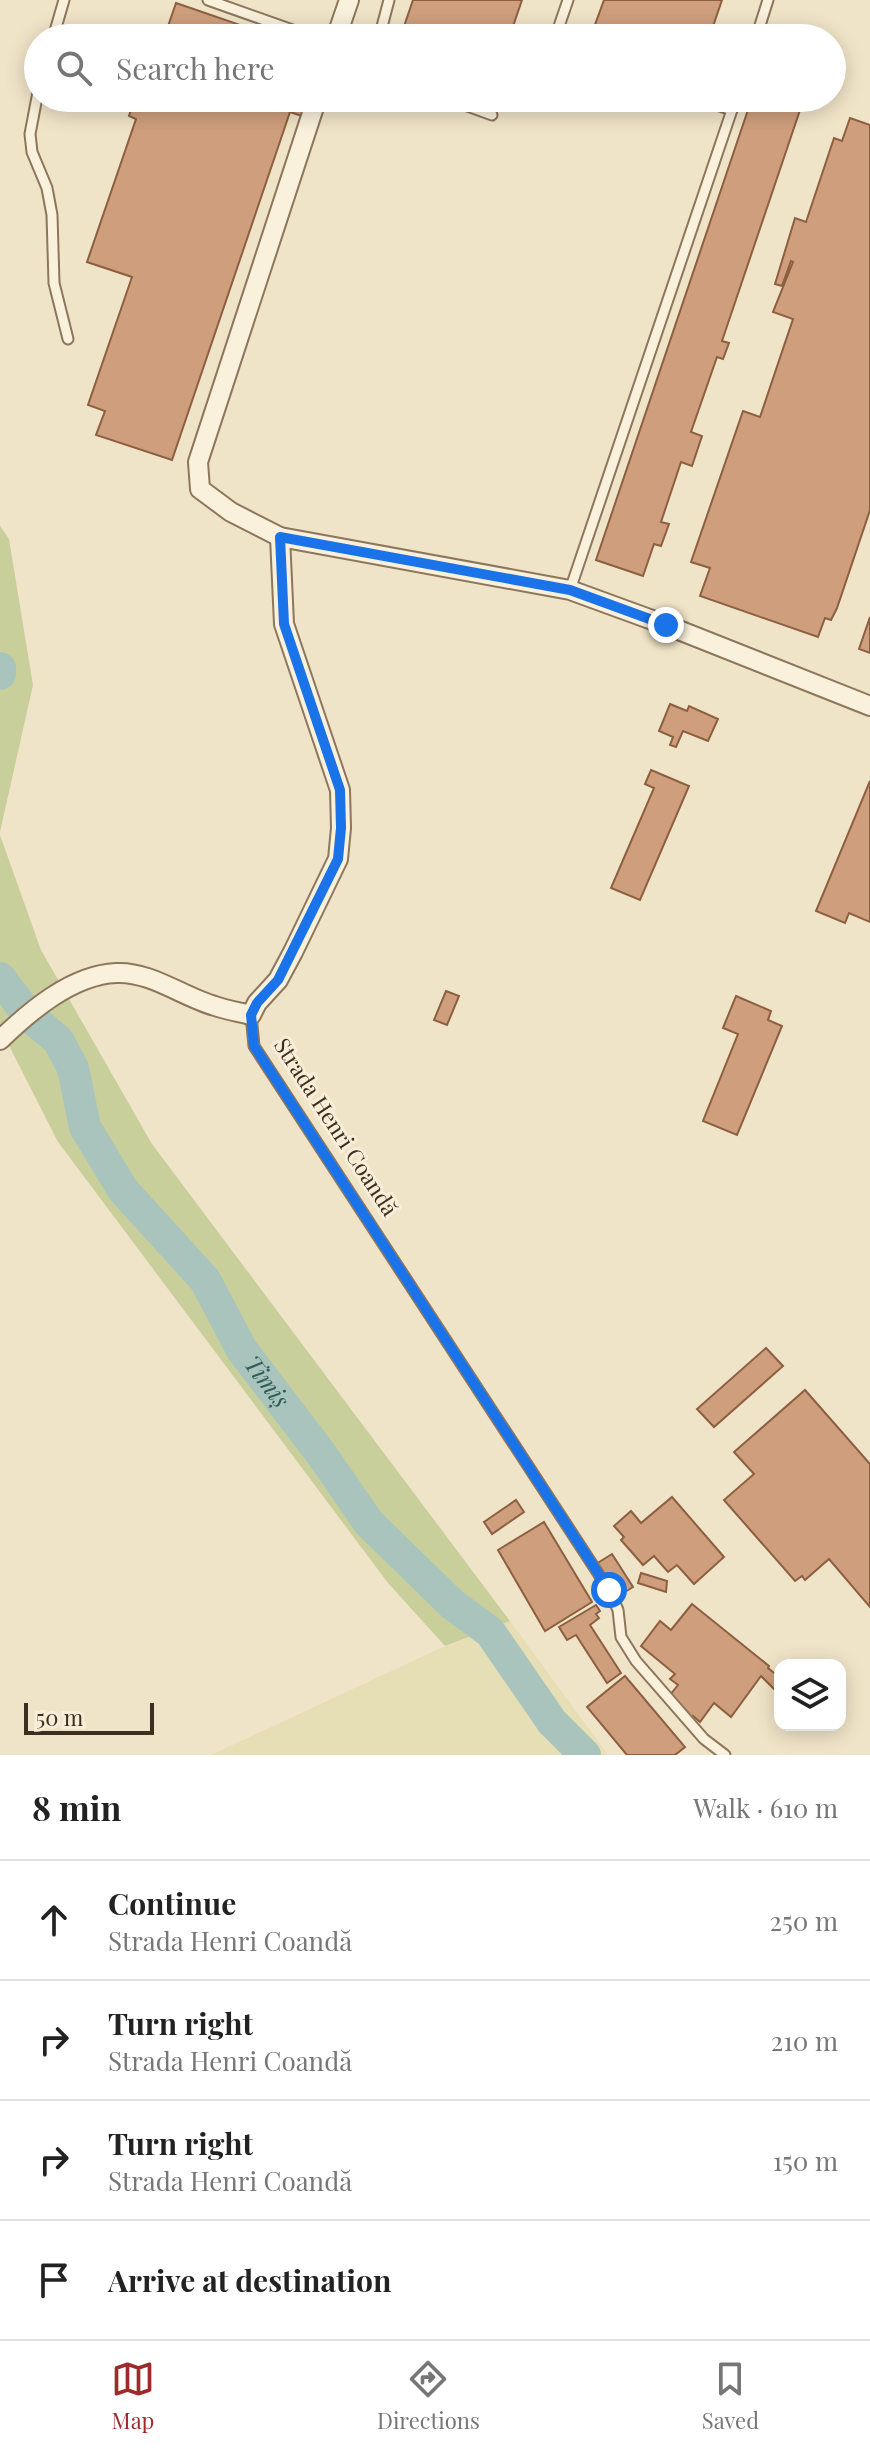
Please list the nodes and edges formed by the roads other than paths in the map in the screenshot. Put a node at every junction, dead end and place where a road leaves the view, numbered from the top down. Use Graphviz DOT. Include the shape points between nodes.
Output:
graph roads {
  1 [pos="64,0"];
  2 [pos="208,0"];
  3 [pos="349,0"];
  4 [pos="389,0"];
  5 [pos="568,0"];
  6 [pos="768,0"];
  7 [pos="57,24"];
  8 [pos="276,24"];
  9 [pos="341,24"];
  10 [pos="383,24"];
  11 [pos="560,24"];
  12 [pos="760,24"];
  13 [pos="34,112"];
  14 [pos="312,112"];
  15 [pos="484,112"];
  16 [pos="731,112"];
  17 [pos="492,115"];
  18 [pos="68,339"];
  19 [pos="280,537"];
  20 [pos="570,590"];
  21 [pos="870,706"];
  22 [pos="251,1015"];
  23 [pos="0,1040"];
  24 [pos="725,1755"];
  1 -- 7 [label="lane"];
  2 -- 8 [label="lane"];
  3 -- 9 [label="street"];
  4 -- 10 [label="lane"];
  5 -- 11 [label="lane"];
  6 -- 12 [label="lane"];
  13 -- 18 [label="lane" via="32,152 47,188 54,283"];
  14 -- 19 [label="street" via="198,462 200,489"];
  15 -- 17 [label="lane"];
  16 -- 20 [label="lane"];
  19 -- 20 [label="street"];
  19 -- 22 [label="street" via="284,624 340,790 341,828 332,873 278,980"];
  20 -- 21 [label="street"];
  22 -- 23 [label="street" via="116,973 60,992"];
  22 -- 24 [label="lane, Strada Henri Coandă" via="254,1046 609,1590 621,1637 636,1661 704,1739"];
}
